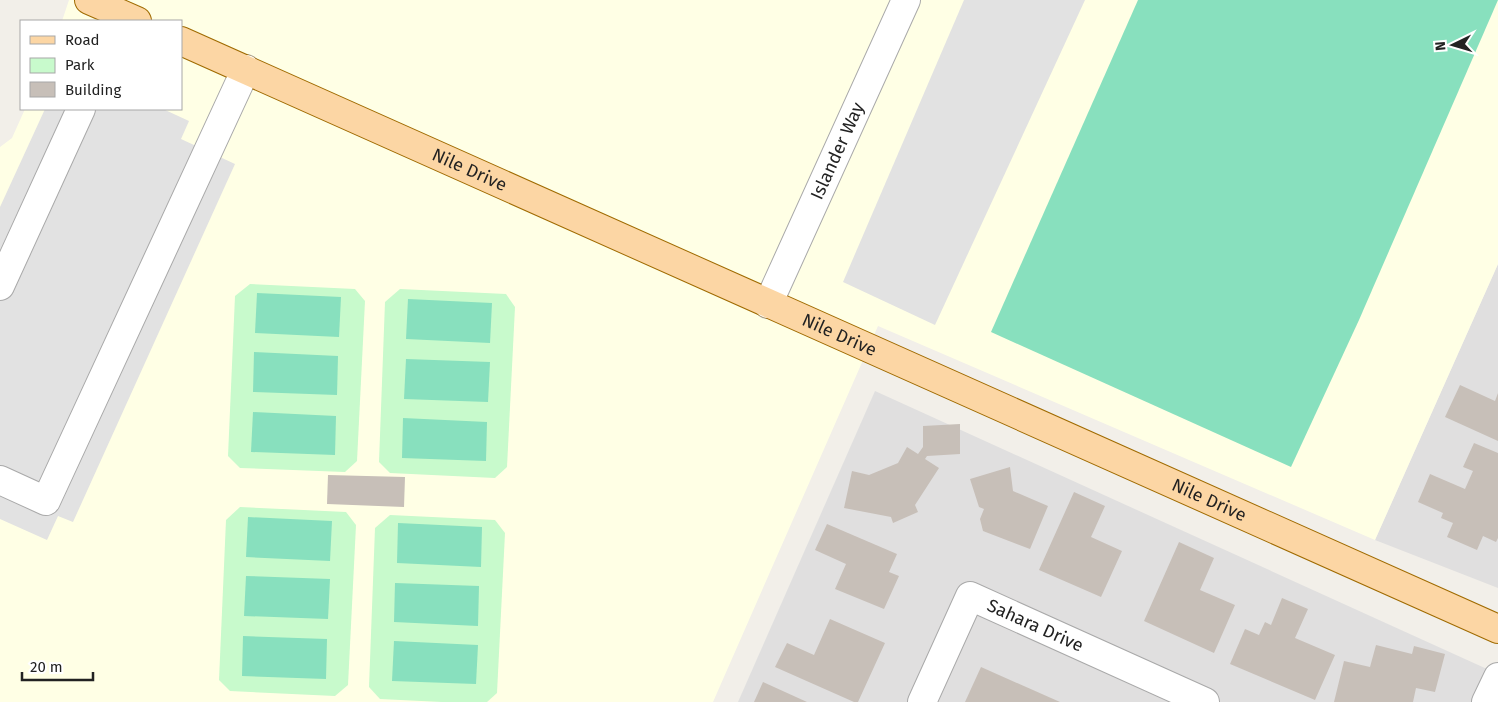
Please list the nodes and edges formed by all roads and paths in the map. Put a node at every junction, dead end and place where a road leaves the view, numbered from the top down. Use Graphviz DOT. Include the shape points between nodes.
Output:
graph roads {
  1 [pos="89,0"];
  2 [pos="906,0"];
  3 [pos="127,19"];
  4 [pos="182,41"];
  5 [pos="246,69"];
  6 [pos="81,110"];
  7 [pos="0,286"];
  8 [pos="768,304"];
  9 [pos="0,480"];
  10 [pos="1498,629"];
  11 [pos="1498,677"];
  12 [pos="922,702"];
  13 [pos="1205,702"];
  14 [pos="1486,702"];
  1 -- 3 [label="main road"];
  2 -- 8 [label="street, Islander Way"];
  4 -- 5 [label="main road, Nile Drive"];
  5 -- 8 [label="main road, Nile Drive"];
  5 -- 9 [label="street" via="46,501"];
  6 -- 7 [label="street"];
  8 -- 10 [label="main road, Nile Drive"];
  11 -- 14 [label="street"];
  12 -- 13 [label="street, Sahara Drive" via="970,596"];
}
